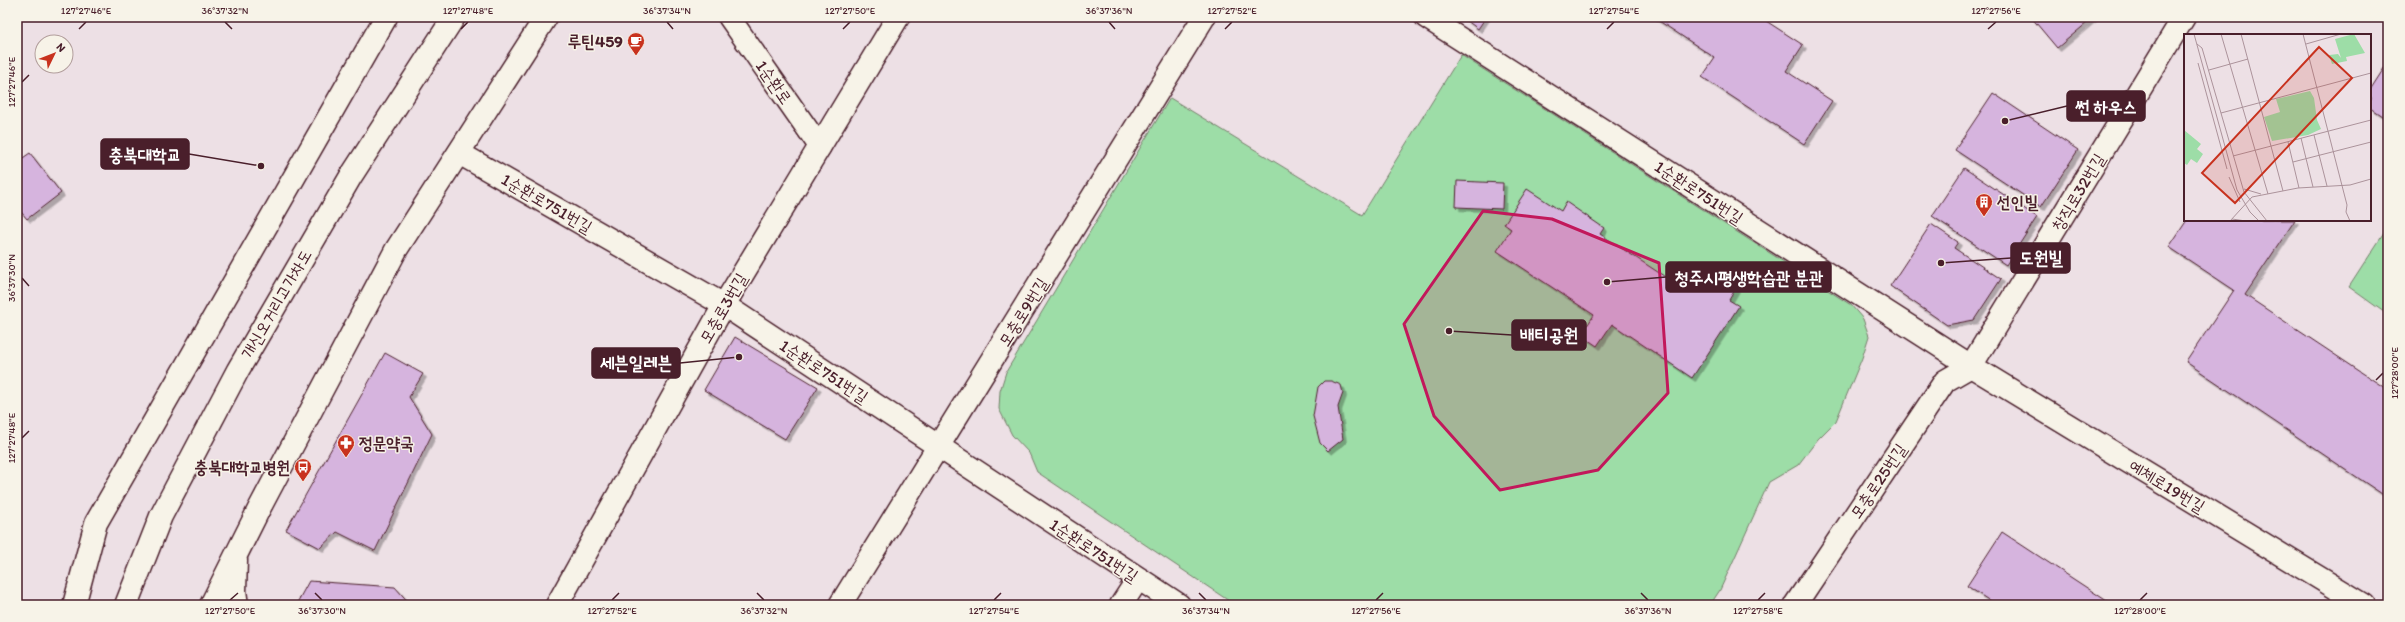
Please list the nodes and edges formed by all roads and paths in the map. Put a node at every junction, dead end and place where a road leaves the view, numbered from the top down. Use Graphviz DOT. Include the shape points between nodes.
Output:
graph roads {
  1 [pos="386,17"];
  2 [pos="454,17"];
  3 [pos="546,17"];
  4 [pos="728,17"];
  5 [pos="898,17"];
  6 [pos="1204,17"];
  7 [pos="1426,17"];
  8 [pos="2184,17"];
  9 [pos="820,147"];
  10 [pos="459,153"];
  11 [pos="724,305"];
  12 [pos="1971,366"];
  13 [pos="939,447"];
  14 [pos="237,552"];
  15 [pos="1138,579"];
  16 [pos="79,601"];
  17 [pos="126,605"];
  18 [pos="211,605"];
  19 [pos="237,605"];
  20 [pos="558,605"];
  21 [pos="840,605"];
  22 [pos="1121,605"];
  23 [pos="1178,605"];
  24 [pos="1795,605"];
  25 [pos="2364,605"];
  1 -- 16 [label="street" via="96,523"];
  2 -- 17 [label="street, 개신오거리고가차도" via="351,176 238,370 161,516"];
  3 -- 10 [label="street"];
  4 -- 9 [label="lane, 1순환로"];
  5 -- 9 [label="street, 모충로3번길"];
  6 -- 13 [label="street, 모충로9번길"];
  7 -- 12 [label="street, 1순환로751번길"];
  8 -- 12 [label="street, 창직로32번길"];
  9 -- 11 [label="street, 모충로3번길"];
  10 -- 11 [label="street, 1순환로751번길"];
  10 -- 14 [label="street" via="396,250"];
  11 -- 13 [label="street, 1순환로751번길"];
  11 -- 20 [label="street, 모충로3번길"];
  12 -- 24 [label="street, 모충로25번길" via="1945,381"];
  12 -- 25 [label="street, 예체로19번길"];
  13 -- 15 [label="street, 1순환로751번길"];
  13 -- 21 [label="street, 모충로9번길"];
  14 -- 18 [label="street"];
  14 -- 19 [label="street"];
  15 -- 22 [label="street"];
  15 -- 23 [label="street, 1순환로751번길"];
}
